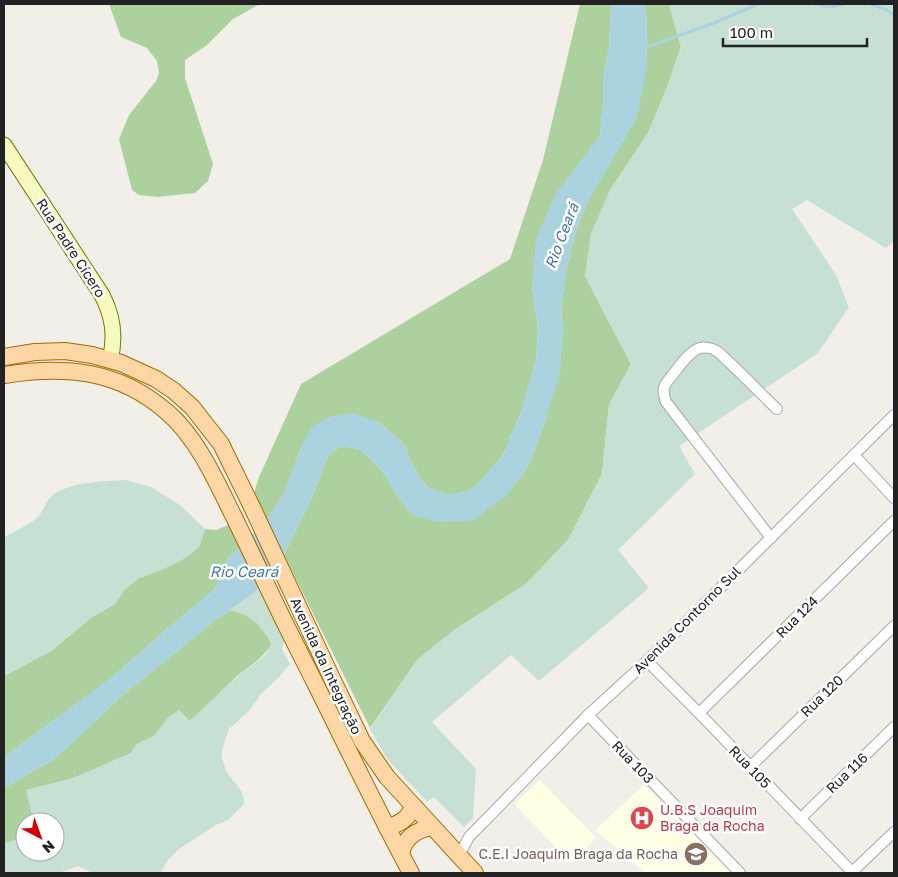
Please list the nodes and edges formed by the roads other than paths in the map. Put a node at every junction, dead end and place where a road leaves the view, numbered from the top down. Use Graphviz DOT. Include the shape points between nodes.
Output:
graph roads {
  1 [pos="4,145"];
  2 [pos="4,357"];
  3 [pos="110,360"];
  4 [pos="4,376"];
  5 [pos="776,409"];
  6 [pos="894,415"];
  7 [pos="854,455"];
  8 [pos="894,498"];
  9 [pos="894,521"];
  10 [pos="771,538"];
  11 [pos="894,626"];
  12 [pos="647,661"];
  13 [pos="699,713"];
  14 [pos="588,715"];
  15 [pos="894,727"];
  16 [pos="750,767"];
  17 [pos="413,806"];
  18 [pos="800,819"];
  19 [pos="432,827"];
  20 [pos="387,828"];
  21 [pos="894,832"];
  22 [pos="401,853"];
  23 [pos="459,856"];
  24 [pos="411,873"];
  25 [pos="475,873"];
  26 [pos="740,873"];
  27 [pos="852,873"];
  1 -- 3 [label="street, Rua Padre Cícero" via="108,307 114,340"];
  2 -- 3 [label="main road, Avenida da Integração" via="65,351"];
  3 -- 17 [label="main road, Avenida da Integração" via="156,379 174,391 192,406 221,444 362,741 387,777"];
  4 -- 20 [label="main road, Avenida da Integração" via="62,370 82,372 119,382 140,392 170,414 193,443 220,488"];
  5 -- 10 [label="street" via="716,350 710,348 700,348 686,359 663,389 666,402"];
  6 -- 7 [label="street, Avenida Contorno Sul"];
  7 -- 8 [label="street"];
  7 -- 10 [label="street, Avenida Contorno Sul"];
  9 -- 13 [label="street, Rua 124"];
  10 -- 12 [label="street, Avenida Contorno Sul"];
  11 -- 16 [label="street, Rua 120"];
  12 -- 13 [label="street, Rua 105"];
  12 -- 14 [label="street, Avenida Contorno Sul"];
  13 -- 16 [label="street, Rua 105"];
  14 -- 23 [label="street, Avenida Contorno Sul" via="469,837"];
  14 -- 26 [label="street, Rua 103"];
  15 -- 18 [label="street, Rua 116"];
  16 -- 18 [label="street, Rua 105"];
  17 -- 19 [label="main road, Avenida da Integração"];
  17 -- 20 [label="main road" via="404,820"];
  18 -- 27 [label="street, Rua 105"];
  19 -- 22 [label="main road" via="411,835"];
  19 -- 23 [label="main road, Avenida da Integração"];
  20 -- 22 [label="main road, Avenida da Integração"];
  21 -- 27 [label="street"];
  22 -- 24 [label="main road, Avenida da Integração"];
  23 -- 25 [label="main road, Avenida da Integração"];
}
